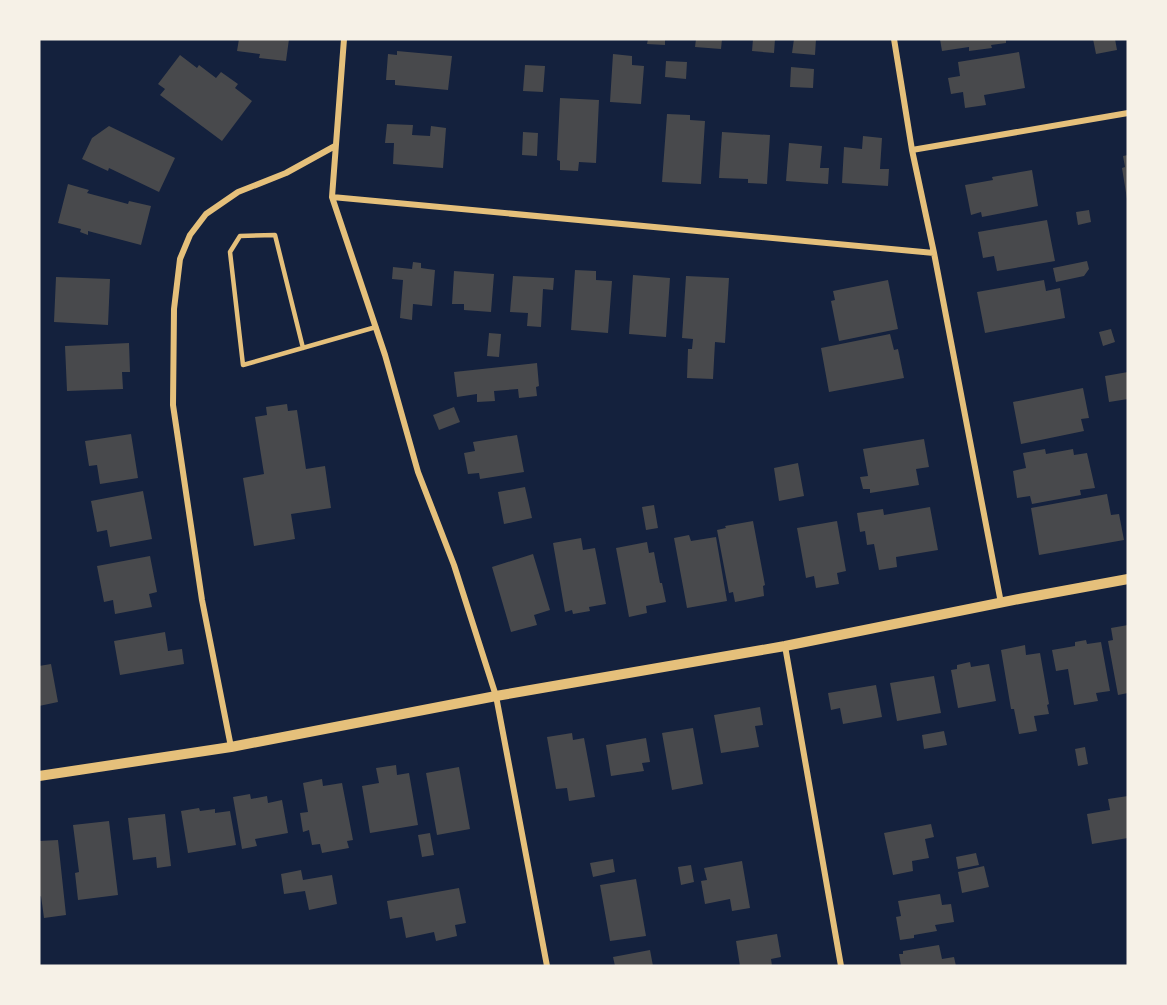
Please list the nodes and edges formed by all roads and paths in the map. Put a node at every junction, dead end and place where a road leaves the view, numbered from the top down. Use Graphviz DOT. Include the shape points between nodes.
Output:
graph roads {
  1 [pos="344,39"];
  2 [pos="894,39"];
  3 [pos="1128,113"];
  4 [pos="335,146"];
  5 [pos="912,150"];
  6 [pos="332,197"];
  7 [pos="934,253"];
  8 [pos="376,327"];
  9 [pos="303,348"];
  10 [pos="1128,579"];
  11 [pos="1001,603"];
  12 [pos="785,646"];
  13 [pos="496,696"];
  14 [pos="231,747"];
  15 [pos="39,776"];
  16 [pos="547,966"];
  17 [pos="841,966"];
  1 -- 4 [label="street"];
  2 -- 5 [label="street"];
  3 -- 5 [label="street"];
  4 -- 6 [label="street"];
  4 -- 14 [label="street" via="286,173 238,192 206,214 190,235 180,260 174,309 173,405 202,600"];
  5 -- 7 [label="street"];
  6 -- 7 [label="street"];
  6 -- 8 [label="street"];
  7 -- 11 [label="street"];
  8 -- 9 [label="lane"];
  8 -- 13 [label="street" via="418,472 454,565"];
  9 -- 9 [label="lane" via="243,365 230,252 240,236 274,235"];
  10 -- 11 [label="street"];
  11 -- 12 [label="street"];
  12 -- 13 [label="street"];
  12 -- 17 [label="street"];
  13 -- 14 [label="street"];
  13 -- 16 [label="street"];
  14 -- 15 [label="street"];
}
